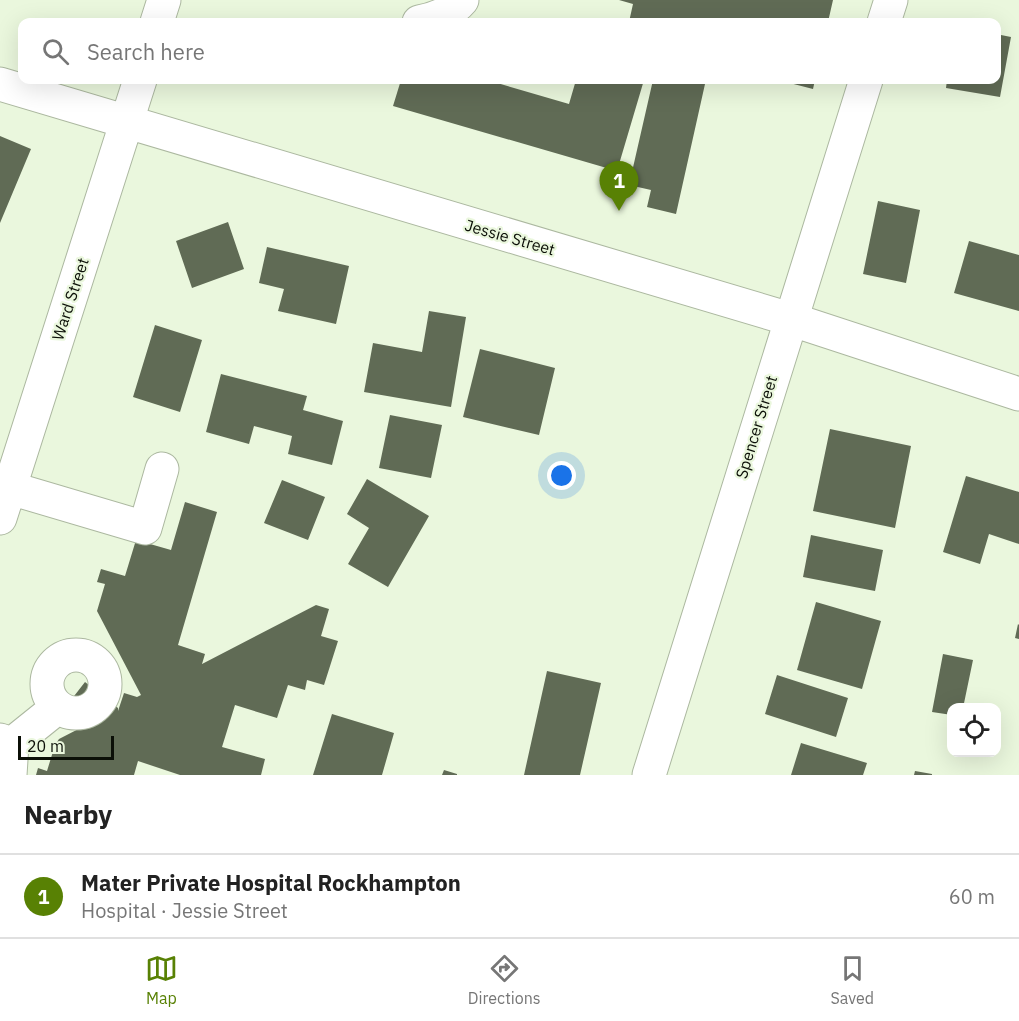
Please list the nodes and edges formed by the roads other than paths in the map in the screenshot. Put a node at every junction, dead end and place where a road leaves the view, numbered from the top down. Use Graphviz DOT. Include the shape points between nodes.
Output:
graph roads {
  1 [pos="164,0"];
  2 [pos="462,0"];
  3 [pos="891,0"];
  4 [pos="158,18"];
  5 [pos="435,18"];
  6 [pos="885,18"];
  7 [pos="0,84"];
  8 [pos="139,84"];
  9 [pos="865,84"];
  10 [pos="127,123"];
  11 [pos="790,319"];
  12 [pos="1019,394"];
  13 [pos="162,469"];
  14 [pos="5,503"];
  15 [pos="58,707"];
  16 [pos="7,753"];
  17 [pos="649,775"];
  1 -- 4 [label="street"];
  2 -- 5 [label="street"];
  3 -- 6 [label="street"];
  7 -- 10 [label="street, Jessie Street"];
  8 -- 10 [label="street, Ward Street"];
  9 -- 11 [label="street, Spencer Street"];
  10 -- 11 [label="street, Jessie Street"];
  10 -- 14 [label="street, Ward Street"];
  11 -- 12 [label="street, Jessie Street"];
  11 -- 17 [label="street, Spencer Street"];
  13 -- 14 [label="street" via="145,528"];
  15 -- 16 [label="street"];
}
